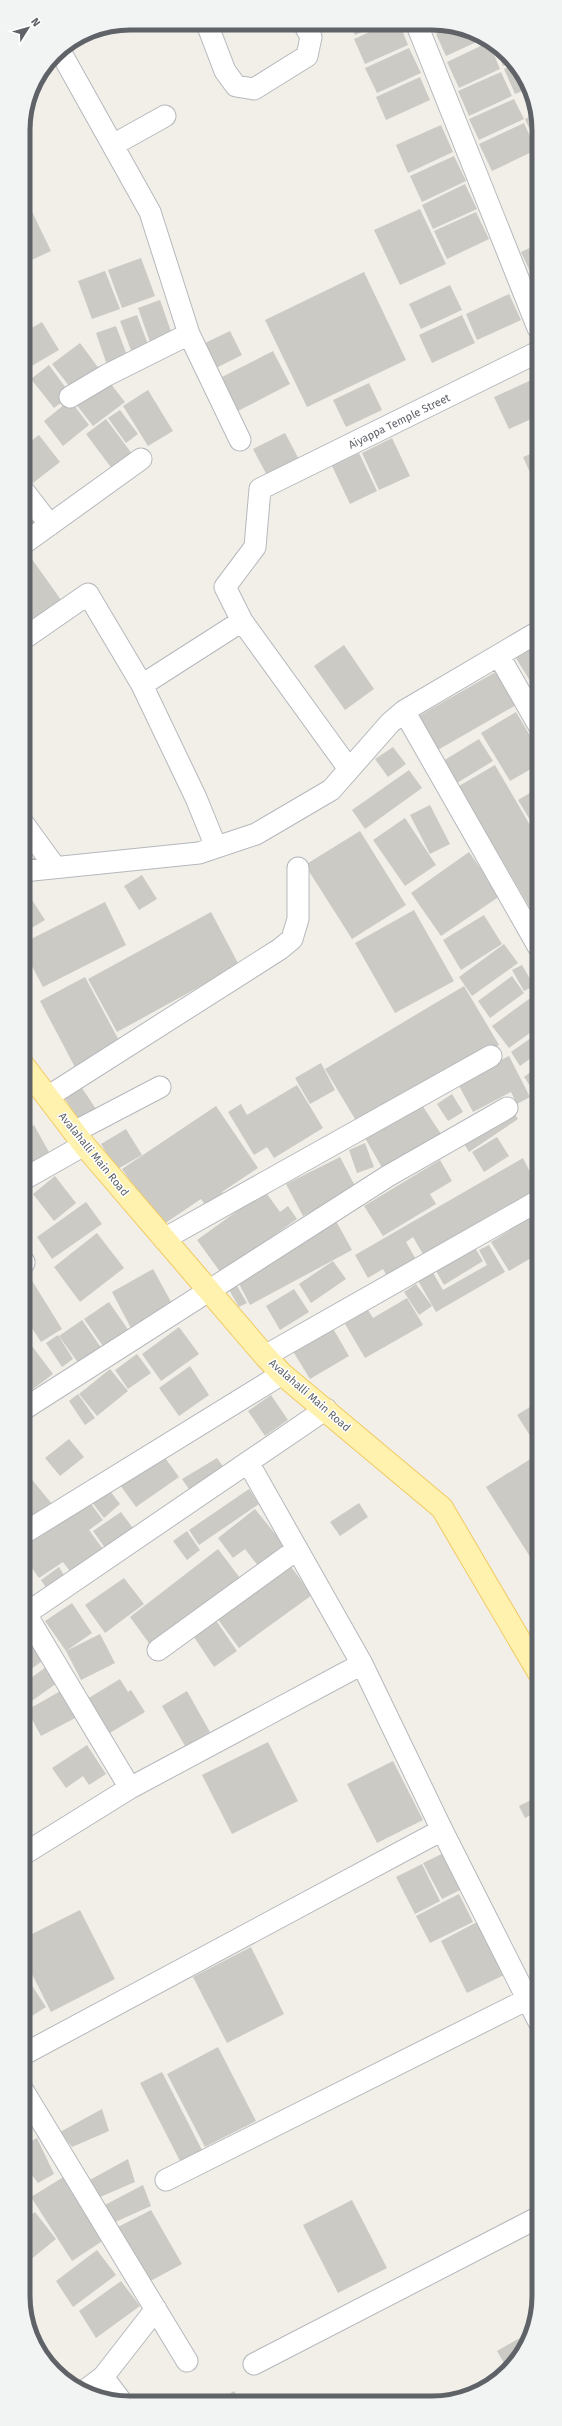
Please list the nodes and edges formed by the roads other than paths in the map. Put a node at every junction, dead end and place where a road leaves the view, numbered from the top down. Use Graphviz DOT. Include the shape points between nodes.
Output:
graph roads {
  1 [pos="210,30"];
  2 [pos="307,30"];
  3 [pos="419,30"];
  4 [pos="63,56"];
  5 [pos="165,116"];
  6 [pos="113,145"];
  7 [pos="532,313"];
  8 [pos="189,334"];
  9 [pos="532,355"];
  10 [pos="70,397"];
  11 [pos="240,440"];
  12 [pos="141,459"];
  13 [pos="30,499"];
  14 [pos="50,525"];
  15 [pos="30,539"];
  16 [pos="242,621"];
  17 [pos="30,634"];
  18 [pos="532,636"];
  19 [pos="499,656"];
  20 [pos="142,685"];
  21 [pos="404,711"];
  22 [pos="532,714"];
  23 [pos="350,769"];
  24 [pos="30,832"];
  25 [pos="216,847"];
  26 [pos="55,867"];
  27 [pos="298,868"];
  28 [pos="30,869"];
  29 [pos="532,935"];
  30 [pos="491,1056"];
  31 [pos="30,1073"];
  32 [pos="160,1088"];
  33 [pos="49,1096"];
  34 [pos="507,1108"];
  35 [pos="79,1138"];
  36 [pos="30,1175"];
  37 [pos="532,1204"];
  38 [pos="164,1239"];
  39 [pos="207,1291"];
  40 [pos="265,1356"];
  41 [pos="282,1374"];
  42 [pos="30,1405"];
  43 [pos="326,1410"];
  44 [pos="249,1464"];
  45 [pos="30,1529"];
  46 [pos="296,1550"];
  47 [pos="30,1609"];
  48 [pos="30,1623"];
  49 [pos="158,1650"];
  50 [pos="532,1661"];
  51 [pos="362,1664"];
  52 [pos="130,1788"];
  53 [pos="442,1830"];
  54 [pos="30,1851"];
  55 [pos="528,1999"];
  56 [pos="532,2007"];
  57 [pos="30,2051"];
  58 [pos="30,2102"];
  59 [pos="166,2180"];
  60 [pos="532,2221"];
  61 [pos="156,2309"];
  62 [pos="187,2360"];
  63 [pos="254,2364"];
  64 [pos="95,2383"];
  65 [pos="112,2394"];
  1 -- 2 [label="street" via="225,71 236,86 254,89 307,56 311,37"];
  3 -- 7 [label="street"];
  4 -- 6 [label="street"];
  5 -- 6 [label="street"];
  6 -- 8 [label="street" via="150,212"];
  8 -- 10 [label="street" via="107,374"];
  8 -- 11 [label="street"];
  9 -- 16 [label="street, Aiyappa Temple Street" via="260,489 255,547 225,587"];
  12 -- 14 [label="street"];
  13 -- 14 [label="street"];
  14 -- 15 [label="street"];
  16 -- 20 [label="street"];
  16 -- 23 [label="street"];
  17 -- 20 [label="street" via="88,594"];
  18 -- 19 [label="street"];
  19 -- 21 [label="street"];
  19 -- 22 [label="street"];
  20 -- 25 [label="street" via="196,798"];
  21 -- 23 [label="street" via="390,723"];
  21 -- 29 [label="street"];
  23 -- 25 [label="street" via="331,790 256,834"];
  24 -- 26 [label="street"];
  25 -- 26 [label="street" via="199,853"];
  26 -- 28 [label="street"];
  27 -- 33 [label="street" via="298,919 292,939"];
  30 -- 38 [label="street"];
  31 -- 33 [label="main road, Avalahalli Main Road"];
  32 -- 35 [label="street"];
  33 -- 35 [label="main road, Avalahalli Main Road"];
  34 -- 39 [label="street" via="388,1176"];
  35 -- 36 [label="street"];
  35 -- 38 [label="main road, Avalahalli Main Road"];
  37 -- 40 [label="street"];
  38 -- 39 [label="main road, Avalahalli Main Road"];
  39 -- 40 [label="main road, Avalahalli Main Road"];
  39 -- 42 [label="street"];
  40 -- 41 [label="main road, Avalahalli Main Road"];
  41 -- 43 [label="main road, Avalahalli Main Road"];
  41 -- 45 [label="street"];
  43 -- 44 [label="street"];
  43 -- 50 [label="main road, Avalahalli Main Road" via="442,1508"];
  44 -- 46 [label="street"];
  44 -- 47 [label="street"];
  46 -- 49 [label="street"];
  46 -- 51 [label="street"];
  48 -- 52 [label="street"];
  51 -- 52 [label="street"];
  51 -- 53 [label="street"];
  52 -- 54 [label="street"];
  53 -- 55 [label="street"];
  53 -- 57 [label="street"];
  55 -- 56 [label="street"];
  55 -- 59 [label="street"];
  58 -- 61 [label="street"];
  60 -- 63 [label="street"];
  61 -- 62 [label="street"];
  61 -- 64 [label="street"];
  64 -- 65 [label="street"];
}
